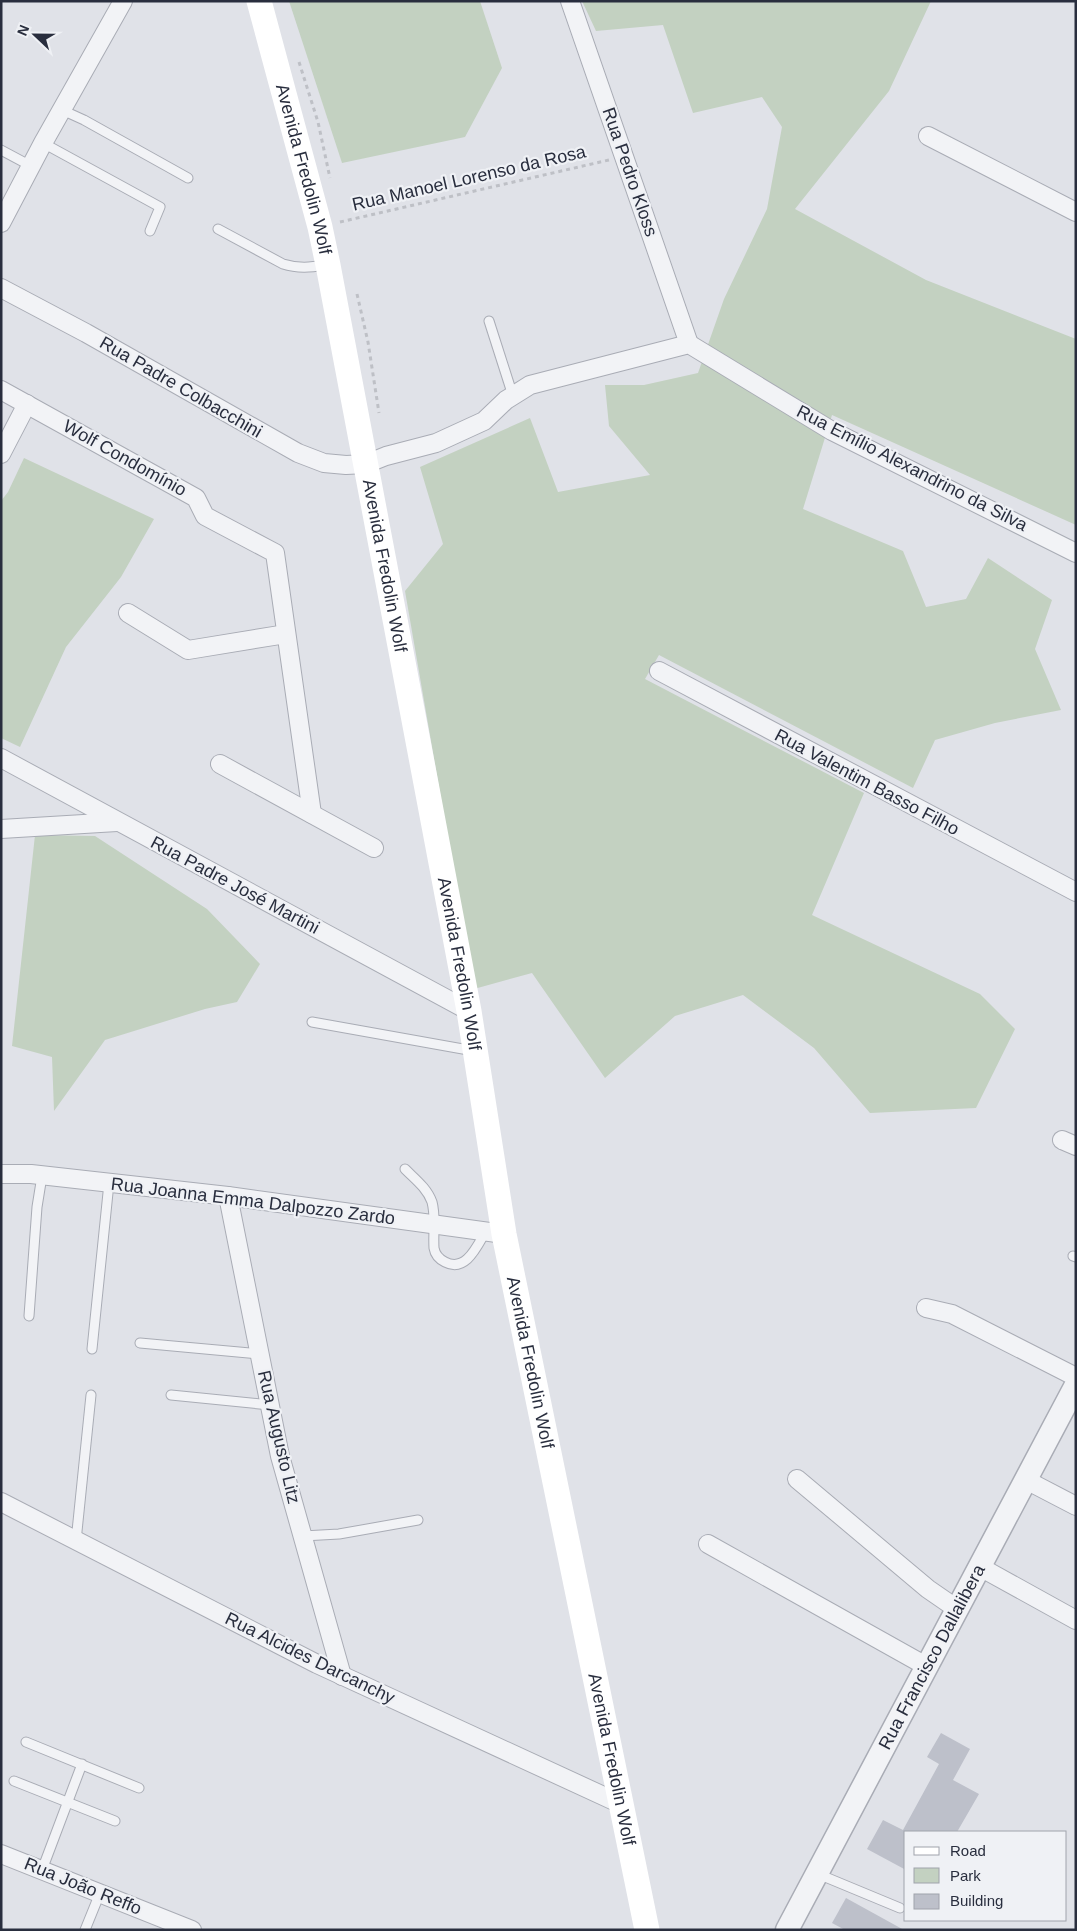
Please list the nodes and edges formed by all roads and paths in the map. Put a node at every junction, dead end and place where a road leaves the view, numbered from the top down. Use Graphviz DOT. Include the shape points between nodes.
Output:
graph roads {
  1 [pos="123,1"];
  2 [pos="259,1"];
  3 [pos="570,1"];
  4 [pos="62,110"];
  5 [pos="928,136"];
  6 [pos="43,143"];
  7 [pos="1,150"];
  8 [pos="625,157"];
  9 [pos="31,166"];
  10 [pos="188,178"];
  11 [pos="1076,212"];
  12 [pos="1,223"];
  13 [pos="320,227"];
  14 [pos="218,229"];
  15 [pos="150,231"];
  16 [pos="328,265"];
  17 [pos="1,288"];
  18 [pos="490,321"];
  19 [pos="689,344"];
  20 [pos="1,390"];
  21 [pos="513,396"];
  22 [pos="27,404"];
  23 [pos="1,454"];
  24 [pos="366,464"];
  25 [pos="1076,553"];
  26 [pos="128,613"];
  27 [pos="286,634"];
  28 [pos="658,672"];
  29 [pos="1,758"];
  30 [pos="220,764"];
  31 [pos="312,814"];
  32 [pos="118,822"];
  33 [pos="1,829"];
  34 [pos="374,848"];
  35 [pos="1076,892"];
  36 [pos="469,1011"];
  37 [pos="312,1022"];
  38 [pos="476,1051"];
  39 [pos="405,1169"];
  40 [pos="1,1174"];
  41 [pos="42,1176"];
  42 [pos="109,1183"];
  43 [pos="228,1196"];
  44 [pos="435,1225"];
  45 [pos="495,1233"];
  46 [pos="926,1308"];
  47 [pos="29,1316"];
  48 [pos="140,1343"];
  49 [pos="92,1350"];
  50 [pos="260,1354"];
  51 [pos="1076,1377"];
  52 [pos="1076,1385"];
  53 [pos="91,1395"];
  54 [pos="171,1395"];
  55 [pos="270,1405"];
  56 [pos="797,1479"];
  57 [pos="1026,1480"];
  58 [pos="1,1502"];
  59 [pos="1076,1506"];
  60 [pos="418,1520"];
  61 [pos="303,1536"];
  62 [pos="76,1541"];
  63 [pos="708,1544"];
  64 [pos="980,1567"];
  65 [pos="957,1609"];
  66 [pos="1076,1620"];
  67 [pos="926,1666"];
  68 [pos="342,1676"];
  69 [pos="26,1742"];
  70 [pos="82,1764"];
  71 [pos="14,1782"];
  72 [pos="139,1788"];
  73 [pos="68,1803"];
  74 [pos="623,1805"];
  75 [pos="115,1821"];
  76 [pos="1,1854"];
  77 [pos="42,1870"];
  78 [pos="816,1873"];
  79 [pos="100,1893"];
  80 [pos="900,1908"];
  81 [pos="158,1924"];
  82 [pos="86,1930"];
  83 [pos="192,1930"];
  84 [pos="647,1930"];
  85 [pos="787,1930"];
  1 -- 4 [label="street"];
  2 -- 13 [label="main road, Avenida Fredolin Wolf"];
  3 -- 8 [label="street, Rua Pedro Kloss"];
  4 -- 6 [label="street"];
  4 -- 10 [label="lane"];
  5 -- 11 [label="street"];
  6 -- 9 [label="street"];
  6 -- 15 [label="lane" via="160,207"];
  7 -- 9 [label="lane"];
  8 -- 13 [label="path, Rua Manoel Lorenso da Rosa"];
  8 -- 19 [label="street, Rua Pedro Kloss"];
  9 -- 12 [label="street"];
  13 -- 16 [label="main road, Avenida Fredolin Wolf"];
  14 -- 16 [label="lane" via="283,264 308,268"];
  16 -- 24 [label="main road, Avenida Fredolin Wolf"];
  17 -- 24 [label="street, Rua Padre Colbacchini" via="86,332 298,453 324,463"];
  18 -- 21 [label="lane"];
  19 -- 21 [label="street" via="530,385"];
  19 -- 25 [label="street, Rua Emílio Alexandrino da Silva" via="832,431"];
  20 -- 22 [label="street, Wolf Condomínio"];
  21 -- 24 [label="street" via="484,421 436,443"];
  22 -- 23 [label="street"];
  22 -- 27 [label="street, Wolf Condomínio" via="196,498 206,516 275,553"];
  24 -- 36 [label="main road, Avenida Fredolin Wolf"];
  26 -- 27 [label="street" via="188,650"];
  27 -- 31 [label="street, Wolf Condomínio"];
  28 -- 35 [label="street, Rua Valentim Basso Filho"];
  29 -- 32 [label="street, Rua Padre José Martini"];
  30 -- 31 [label="street"];
  31 -- 34 [label="street"];
  32 -- 33 [label="street"];
  32 -- 36 [label="street, Rua Padre José Martini"];
  36 -- 38 [label="main road, Avenida Fredolin Wolf"];
  37 -- 38 [label="lane"];
  38 -- 45 [label="main road, Avenida Fredolin Wolf"];
  39 -- 44 [label="lane" via="426,1190 432,1201"];
  40 -- 41 [label="street, Rua Joanna Emma Dalpozzo Zardo"];
  41 -- 42 [label="street, Rua Joanna Emma Dalpozzo Zardo"];
  41 -- 47 [label="lane"];
  42 -- 43 [label="street, Rua Joanna Emma Dalpozzo Zardo"];
  42 -- 49 [label="lane"];
  43 -- 44 [label="street, Rua Joanna Emma Dalpozzo Zardo"];
  43 -- 50 [label="street, Rua Augusto Litz"];
  44 -- 45 [label="street, Rua Joanna Emma Dalpozzo Zardo"];
  44 -- 45 [label="lane" via="434,1249 439,1259 450,1265 463,1263"];
  45 -- 74 [label="main road, Avenida Fredolin Wolf"];
  46 -- 51 [label="street" via="952,1314"];
  48 -- 50 [label="lane"];
  50 -- 55 [label="street, Rua Augusto Litz"];
  52 -- 57 [label="street, Rua Francisco Dallalibera"];
  53 -- 62 [label="lane"];
  54 -- 55 [label="lane"];
  55 -- 61 [label="street, Rua Augusto Litz" via="280,1456"];
  56 -- 65 [label="street" via="928,1589"];
  57 -- 59 [label="street"];
  57 -- 64 [label="street, Rua Francisco Dallalibera"];
  58 -- 62 [label="street, Rua Alcides Darcanchy"];
  60 -- 61 [label="lane" via="339,1534"];
  61 -- 68 [label="street, Rua Augusto Litz"];
  62 -- 68 [label="street, Rua Alcides Darcanchy"];
  63 -- 67 [label="street"];
  64 -- 65 [label="street, Rua Francisco Dallalibera"];
  64 -- 66 [label="street"];
  65 -- 67 [label="street, Rua Francisco Dallalibera"];
  67 -- 78 [label="street, Rua Francisco Dallalibera"];
  68 -- 74 [label="street, Rua Alcides Darcanchy"];
  69 -- 70 [label="lane"];
  70 -- 72 [label="lane"];
  70 -- 73 [label="lane"];
  71 -- 73 [label="lane"];
  73 -- 75 [label="lane"];
  73 -- 77 [label="lane"];
  74 -- 84 [label="main road, Avenida Fredolin Wolf"];
  76 -- 77 [label="street, Rua João Reffo"];
  77 -- 79 [label="street, Rua João Reffo"];
  78 -- 80 [label="lane"];
  78 -- 85 [label="street, Rua Francisco Dallalibera"];
  79 -- 81 [label="street, Rua João Reffo"];
  79 -- 82 [label="lane"];
  81 -- 83 [label="street, Rua João Reffo"];
}
